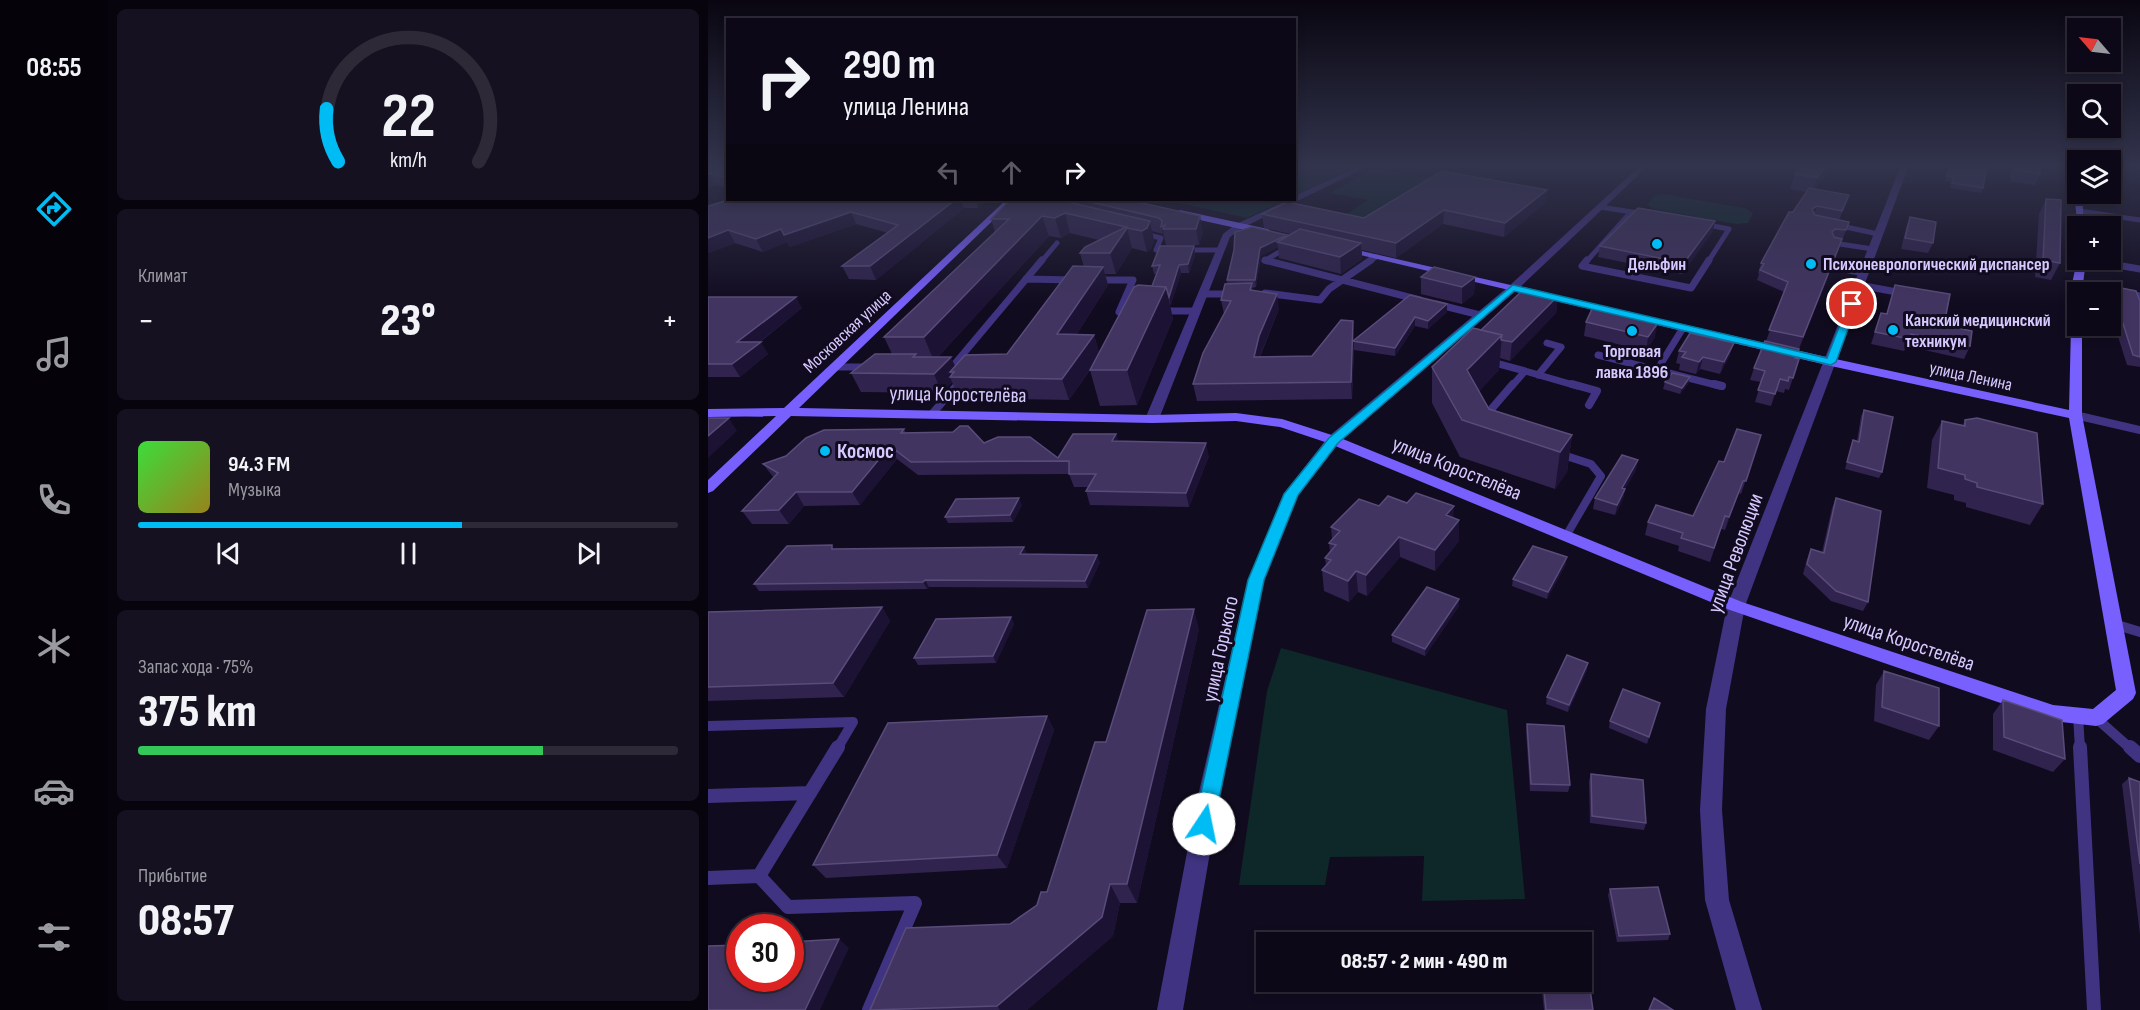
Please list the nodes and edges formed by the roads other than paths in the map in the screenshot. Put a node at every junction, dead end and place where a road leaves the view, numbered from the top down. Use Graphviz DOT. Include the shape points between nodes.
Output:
graph roads {
  1 [pos="999,212"];
  2 [pos="1178,212"];
  3 [pos="1267,212"];
  4 [pos="1594,212"];
  5 [pos="1631,212"];
  6 [pos="1886,212"];
  7 [pos="2088,212"];
  8 [pos="1653,216"];
  9 [pos="2140,220"];
  10 [pos="1824,222"];
  11 [pos="1696,223"];
  12 [pos="1239,226"];
  13 [pos="1140,233"];
  14 [pos="1875,241"];
  15 [pos="1296,242"];
  16 [pos="1056,243"];
  17 [pos="1833,243"];
  18 [pos="1333,247"];
  19 [pos="1220,250"];
  20 [pos="1376,257"];
  21 [pos="2121,266"];
  22 [pos="1839,268"];
  23 [pos="2140,269"];
  24 [pos="1026,279"];
  25 [pos="1862,279"];
  26 [pos="1342,280"];
  27 [pos="1513,288"];
  28 [pos="2121,292"];
  29 [pos="1239,293"];
  30 [pos="1251,293"];
  31 [pos="1902,293"];
  32 [pos="1203,294"];
  33 [pos="2140,296"];
  34 [pos="1154,311"];
  35 [pos="1196,311"];
  36 [pos="1142,312"];
  37 [pos="1480,315"];
  38 [pos="1683,328"];
  39 [pos="2077,336"];
  40 [pos="1547,343"];
  41 [pos="1598,355"];
  42 [pos="1482,359"];
  43 [pos="1831,362"];
  44 [pos="885,366"];
  45 [pos="930,366"];
  46 [pos="953,366"];
  47 [pos="835,367"];
  48 [pos="1657,370"];
  49 [pos="1525,371"];
  50 [pos="1538,375"];
  51 [pos="1722,386"];
  52 [pos="1589,405"];
  53 [pos="786,412"];
  54 [pos="708,413"];
  55 [pos="932,414"];
  56 [pos="2076,415"];
  57 [pos="1152,418"];
  58 [pos="1500,430"];
  59 [pos="2140,430"];
  60 [pos="1333,440"];
  61 [pos="1548,450"];
  62 [pos="708,488"];
  63 [pos="1566,536"];
  64 [pos="1736,606"];
  65 [pos="2113,624"];
  66 [pos="2140,632"];
  67 [pos="2078,716"];
  68 [pos="2096,718"];
  69 [pos="708,726"];
  70 [pos="2140,756"];
  71 [pos="810,793"];
  72 [pos="708,796"];
  73 [pos="759,876"];
  74 [pos="708,878"];
  75 [pos="869,1010"];
  76 [pos="1170,1010"];
  77 [pos="1749,1010"];
  78 [pos="2094,1010"];
  1 -- 47 [label="street, Московская улица"];
  2 -- 12 [label="street"];
  3 -- 12 [label="street"];
  4 -- 27 [label="street, улица Горького"];
  5 -- 8 [label="lane"];
  5 -- 11 [label="lane" via="1582,266 1691,288 1729,229"];
  6 -- 14 [label="street, улица Революции"];
  7 -- 9 [label="lane"];
  10 -- 14 [label="lane"];
  12 -- 15 [label="street"];
  12 -- 19 [label="street" via="1226,236"];
  13 -- 19 [label="lane" via="1161,238 1156,250"];
  14 -- 17 [label="lane"];
  14 -- 25 [label="street, улица Революции"];
  15 -- 26 [label="lane" via="1264,261"];
  16 -- 24 [label="lane"];
  18 -- 20 [label="street, улица Ленина"];
  19 -- 32 [label="street"];
  20 -- 26 [label="lane"];
  20 -- 27 [label="street, улица Ленина"];
  21 -- 23 [label="lane"];
  22 -- 25 [label="lane"];
  24 -- 36 [label="lane" via="1133,280 1119,312"];
  24 -- 46 [label="lane"];
  25 -- 31 [label="lane"];
  25 -- 43 [label="street, улица Революции"];
  26 -- 30 [label="lane" via="1320,300"];
  26 -- 37 [label="lane"];
  27 -- 37 [label="street, улица Горького"];
  27 -- 38 [label="street, улица Ленина"];
  28 -- 33 [label="lane"];
  29 -- 32 [label="lane"];
  32 -- 35 [label="street"];
  34 -- 35 [label="lane"];
  35 -- 57 [label="street"];
  37 -- 60 [label="street, улица Горького" via="1447,349"];
  38 -- 43 [label="street, улица Ленина"];
  38 -- 48 [label="lane"];
  39 -- 56 [label="street"];
  40 -- 50 [label="lane" via="1561,347"];
  41 -- 48 [label="lane"];
  42 -- 49 [label="lane"];
  43 -- 56 [label="street, улица Ленина"];
  43 -- 64 [label="street, улица Революции"];
  44 -- 47 [label="lane"];
  45 -- 46 [label="lane"];
  46 -- 55 [label="lane" via="966,370"];
  47 -- 53 [label="street, Московская улица"];
  48 -- 51 [label="lane"];
  49 -- 50 [label="lane"];
  49 -- 58 [label="lane" via="1488,413"];
  50 -- 52 [label="lane" via="1598,391"];
  53 -- 54 [label="street, улица Коростелёва"];
  53 -- 55 [label="street, улица Коростелёва"];
  53 -- 62 [label="street, Московская улица"];
  55 -- 57 [label="street, улица Коростелёва"];
  56 -- 59 [label="lane"];
  56 -- 65 [label="street"];
  57 -- 60 [label="street, улица Коростелёва" via="1236,417 1282,423"];
  60 -- 63 [label="street, улица Коростелёва"];
  60 -- 76 [label="street, улица Горького" via="1291,494 1256,580 1208,800"];
  61 -- 63 [label="lane" via="1591,464 1601,477"];
  63 -- 64 [label="street, улица Коростелёва"];
  64 -- 67 [label="street, улица Коростелёва" via="2053,713"];
  64 -- 77 [label="street, улица Революции" via="1716,709 1711,810 1717,900"];
  65 -- 66 [label="lane"];
  65 -- 68 [label="street" via="2126,693"];
  67 -- 68 [label="street, улица Коростелёва"];
  67 -- 78 [label="lane"];
  68 -- 70 [label="lane"];
  69 -- 71 [label="lane" via="853,722"];
  71 -- 72 [label="lane"];
  71 -- 73 [label="lane"];
  73 -- 74 [label="lane"];
  73 -- 75 [label="lane" via="788,907 915,903"];
}
